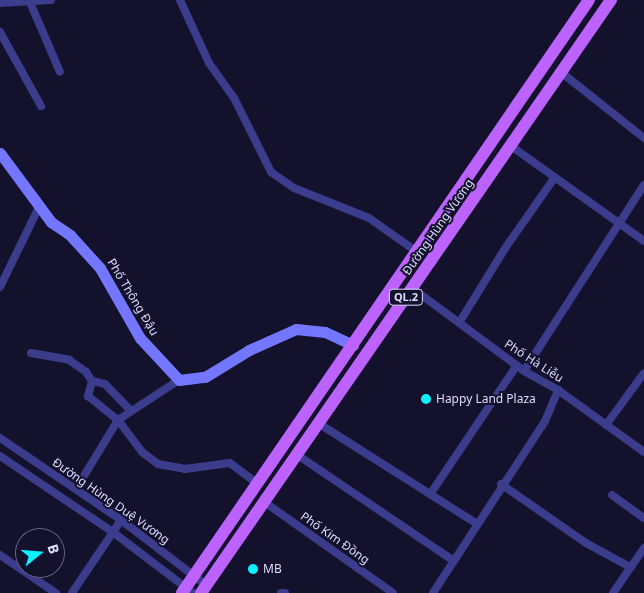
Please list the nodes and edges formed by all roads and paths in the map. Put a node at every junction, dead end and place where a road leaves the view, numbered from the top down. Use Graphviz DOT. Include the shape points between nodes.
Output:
graph roads {
  1 [pos="51,0"];
  2 [pos="180,0"];
  3 [pos="589,0"];
  4 [pos="611,0"];
  5 [pos="29,2"];
  6 [pos="0,3"];
  7 [pos="0,32"];
  8 [pos="60,72"];
  9 [pos="562,73"];
  10 [pos="41,106"];
  11 [pos="644,138"];
  12 [pos="511,146"];
  13 [pos="1,158"];
  14 [pos="555,177"];
  15 [pos="644,185"];
  16 [pos="40,205"];
  17 [pos="449,206"];
  18 [pos="463,216"];
  19 [pos="618,221"];
  20 [pos="644,241"];
  21 [pos="417,252"];
  22 [pos="0,287"];
  23 [pos="412,288"];
  24 [pos="459,323"];
  25 [pos="353,345"];
  26 [pos="30,353"];
  27 [pos="517,365"];
  28 [pos="524,370"];
  29 [pos="644,373"];
  30 [pos="179,380"];
  31 [pos="92,381"];
  32 [pos="558,390"];
  33 [pos="130,410"];
  34 [pos="118,420"];
  35 [pos="318,423"];
  36 [pos="606,425"];
  37 [pos="0,438"];
  38 [pos="644,452"];
  39 [pos="296,454"];
  40 [pos="0,456"];
  41 [pos="257,483"];
  42 [pos="501,484"];
  43 [pos="76,489"];
  44 [pos="431,493"];
  45 [pos="612,495"];
  46 [pos="263,502"];
  47 [pos="644,518"];
  48 [pos="122,520"];
  49 [pos="477,524"];
  50 [pos="114,533"];
  51 [pos="644,548"];
  52 [pos="0,555"];
  53 [pos="454,561"];
  54 [pos="630,567"];
  55 [pos="194,575"];
  56 [pos="205,590"];
  57 [pos="187,591"];
  58 [pos="56,593"];
  59 [pos="72,593"];
  60 [pos="281,593"];
  61 [pos="285,593"];
  62 [pos="393,593"];
  63 [pos="433,593"];
  64 [pos="613,593"];
  1 -- 5 [label="street"];
  2 -- 21 [label="street" via="208,63 234,98 271,172 294,188 369,218"];
  3 -- 17 [label="main road, Đường Hùng Vương / QL.2"];
  4 -- 9 [label="main road, Đường Hùng Vương / QL.2"];
  5 -- 6 [label="street"];
  5 -- 8 [label="street"];
  7 -- 10 [label="street"];
  9 -- 11 [label="street"];
  9 -- 12 [label="main road, Đường Hùng Vương / QL.2"];
  12 -- 14 [label="street"];
  12 -- 18 [label="main road, Đường Hùng Vương / QL.2"];
  13 -- 16 [label="street, Phố Thông Đậu"];
  14 -- 19 [label="street"];
  14 -- 24 [label="street"];
  15 -- 19 [label="street"];
  16 -- 22 [label="street"];
  16 -- 30 [label="street, Phố Thông Đậu" via="51,222 70,235 90,256 140,338"];
  17 -- 18 [label="main road"];
  17 -- 21 [label="main road, Đường Hùng Vương / QL.2"];
  18 -- 23 [label="main road, Đường Hùng Vương / QL.2"];
  19 -- 20 [label="street"];
  19 -- 28 [label="street"];
  21 -- 25 [label="main road, Đường Hùng Vương / QL.2"];
  23 -- 24 [label="street, Phố Hà Liễu"];
  23 -- 35 [label="main road, Đường Hùng Vương / QL.2"];
  24 -- 27 [label="street, Phố Hà Liễu"];
  25 -- 30 [label="street" via="324,332 296,329 249,350 205,377"];
  25 -- 41 [label="main road, Đường Hùng Vương / QL.2"];
  26 -- 31 [label="street" via="69,360 86,372"];
  27 -- 28 [label="street, Phố Hà Liễu"];
  27 -- 44 [label="street"];
  28 -- 32 [label="street, Phố Hà Liễu"];
  29 -- 36 [label="street"];
  30 -- 33 [label="street"];
  31 -- 33 [label="street" via="105,384"];
  31 -- 34 [label="street" via="88,396"];
  32 -- 36 [label="street, Phố Hà Liễu"];
  32 -- 42 [label="street" via="545,421"];
  33 -- 34 [label="street"];
  34 -- 41 [label="street" via="142,452 164,466 185,469 230,463"];
  34 -- 43 [label="street"];
  35 -- 39 [label="main road, Đường Hùng Vương / QL.2"];
  35 -- 44 [label="street"];
  36 -- 38 [label="street, Phố Hà Liễu"];
  37 -- 43 [label="street, Đường Hùng Duệ Vương"];
  39 -- 46 [label="main road, Đường Hùng Vương / QL.2"];
  39 -- 53 [label="street"];
  40 -- 50 [label="street, Đường Hùng Duệ Vương"];
  41 -- 55 [label="main road, Đường Hùng Vương / QL.2"];
  42 -- 49 [label="street"];
  42 -- 54 [label="street" via="586,543"];
  43 -- 48 [label="street, Đường Hùng Duệ Vương"];
  44 -- 49 [label="street"];
  45 -- 47 [label="street"];
  46 -- 56 [label="main road, Đường Hùng Vương / QL.2"];
  46 -- 62 [label="street, Phố Kim Đồng"];
  48 -- 50 [label="street"];
  48 -- 55 [label="street, Đường Hùng Duệ Vương"];
  49 -- 53 [label="street"];
  50 -- 57 [label="street, Đường Hùng Duệ Vương"];
  50 -- 59 [label="street"];
  51 -- 54 [label="street"];
  52 -- 58 [label="street"];
  53 -- 63 [label="street"];
  54 -- 64 [label="street"];
  55 -- 56 [label="street, Đường Hùng Duệ Vương"];
  55 -- 57 [label="main road, Đường Hùng Vương / QL.2"];
  60 -- 61 [label="street"];
}
